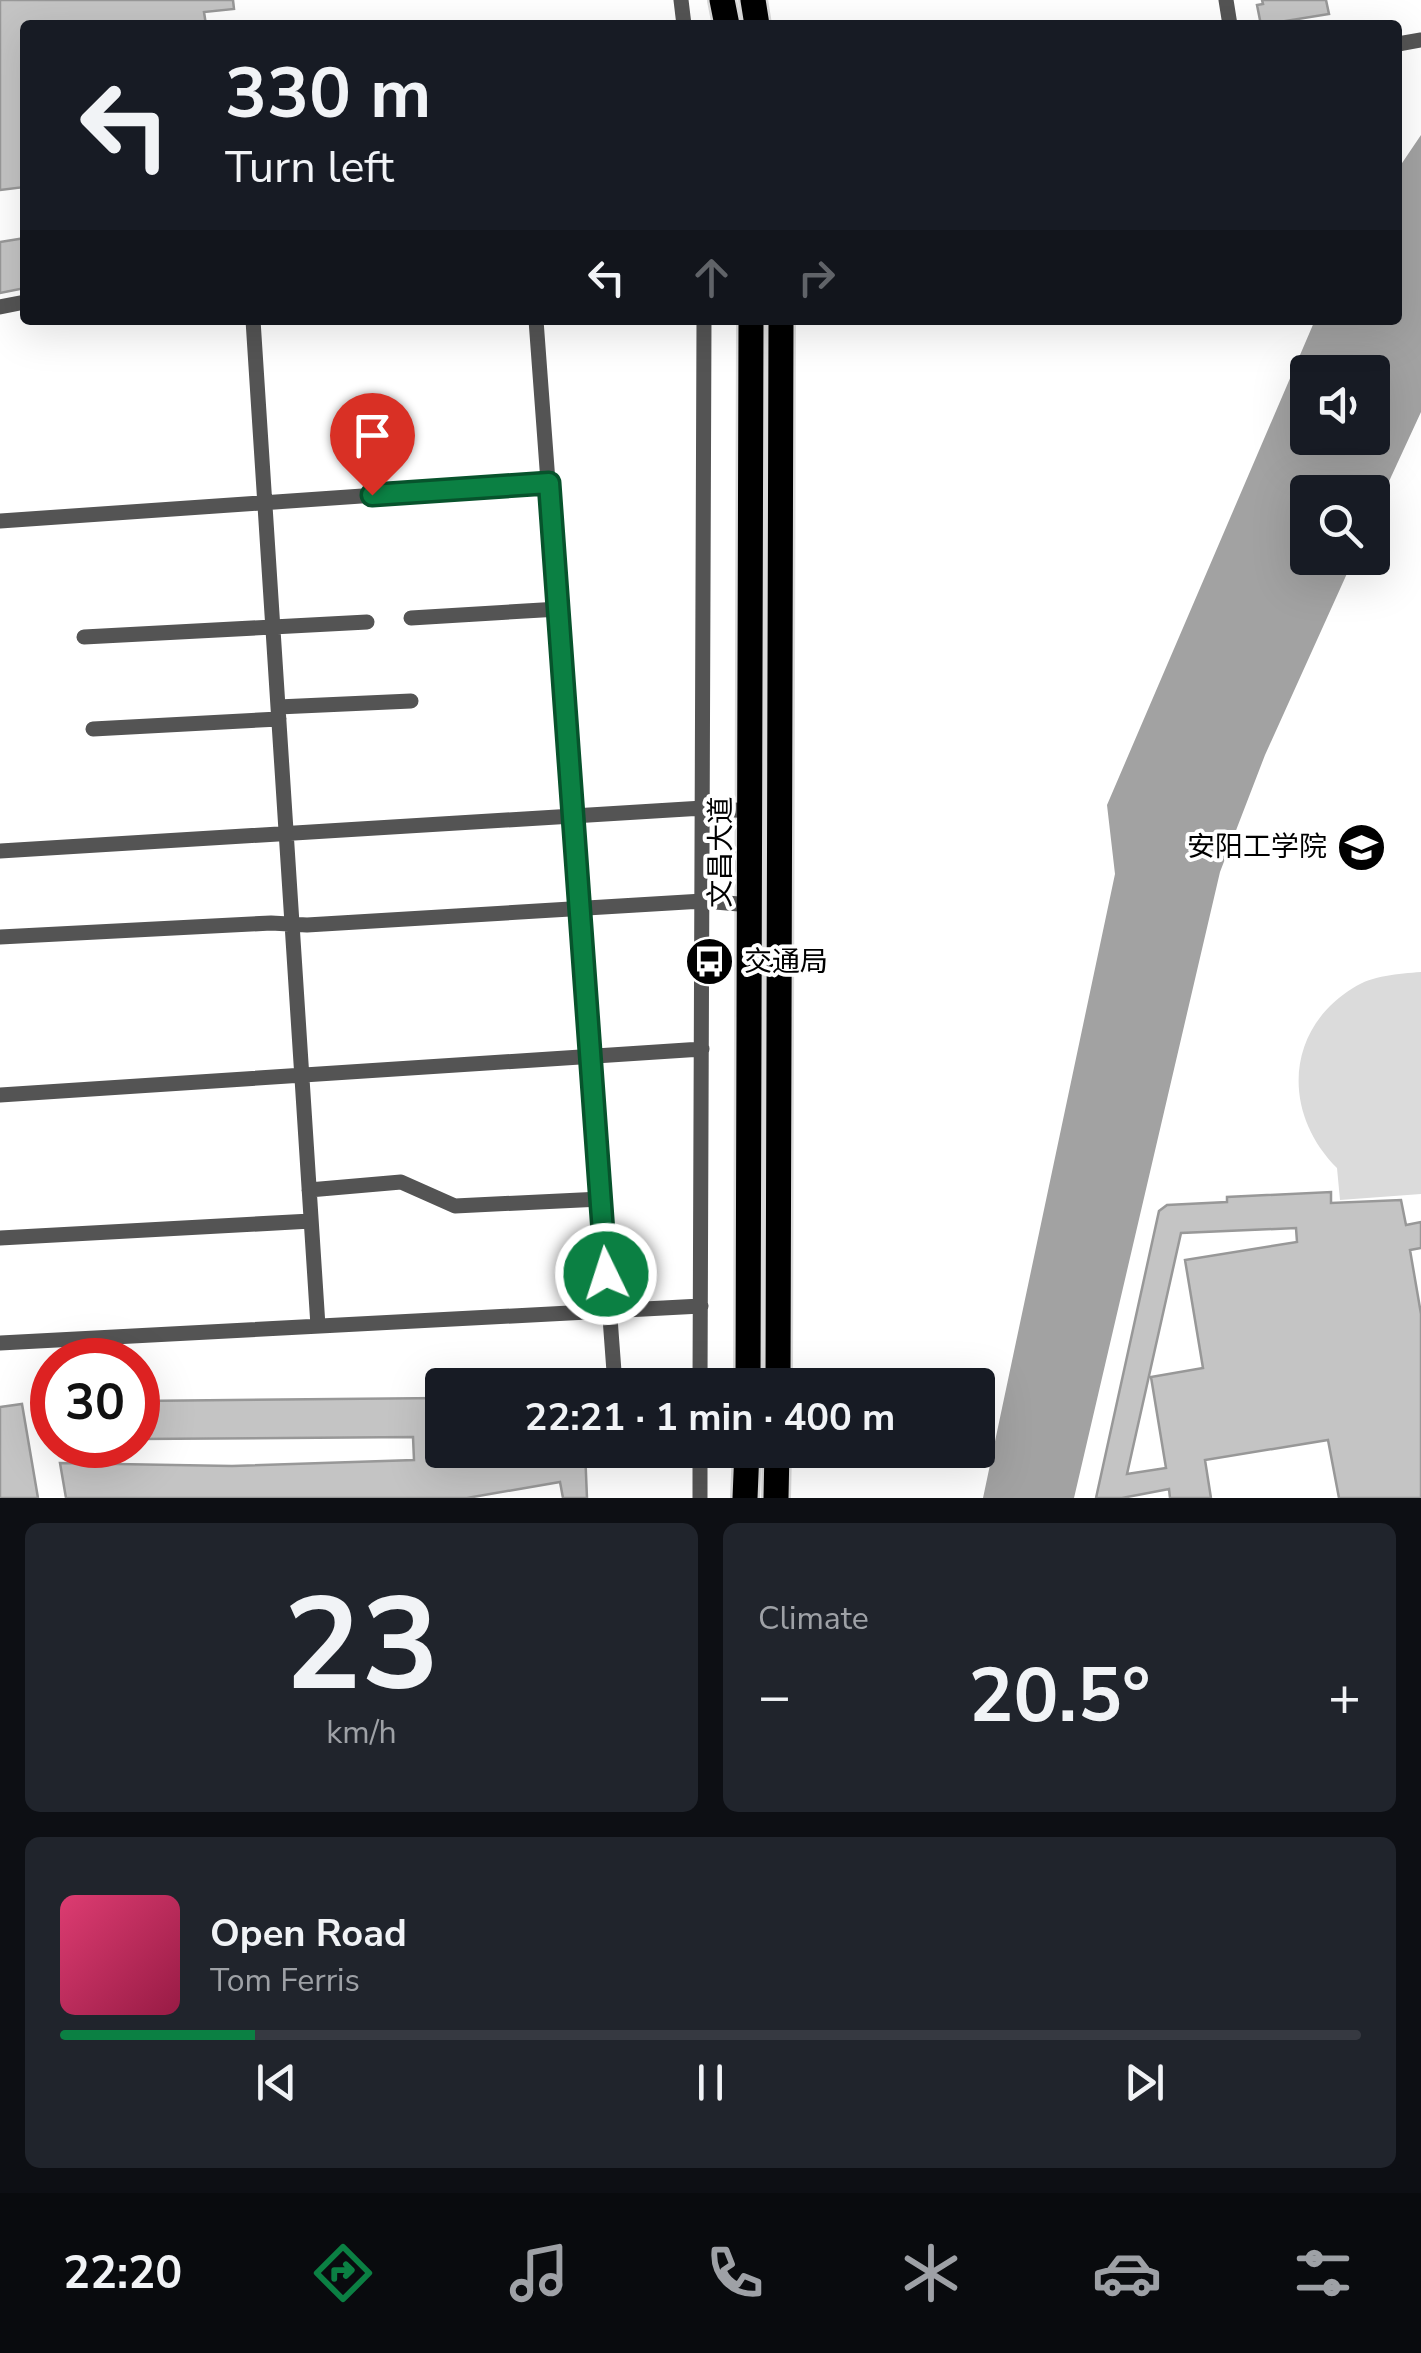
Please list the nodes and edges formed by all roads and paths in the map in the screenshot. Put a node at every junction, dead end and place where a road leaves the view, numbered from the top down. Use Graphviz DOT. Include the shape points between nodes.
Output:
graph roads {
  1 [pos="254,325"];
  2 [pos="536,325"];
  3 [pos="704,325"];
  4 [pos="751,325"];
  5 [pos="781,325"];
  6 [pos="549,483"];
  7 [pos="265,503"];
  8 [pos="0,521"];
  9 [pos="558,609"];
  10 [pos="411,618"];
  11 [pos="368,622"];
  12 [pos="273,627"];
  13 [pos="84,638"];
  14 [pos="410,701"];
  15 [pos="279,713"];
  16 [pos="92,729"];
  17 [pos="704,808"];
  18 [pos="752,811"];
  19 [pos="574,816"];
  20 [pos="286,834"];
  21 [pos="0,851"];
  22 [pos="703,902"];
  23 [pos="751,904"];
  24 [pos="580,909"];
  25 [pos="292,924"];
  26 [pos="0,938"];
  27 [pos="702,1049"];
  28 [pos="591,1056"];
  29 [pos="302,1075"];
  30 [pos="0,1095"];
  31 [pos="310,1190"];
  32 [pos="601,1200"];
  33 [pos="312,1221"];
  34 [pos="0,1238"];
  35 [pos="701,1306"];
  36 [pos="609,1311"];
  37 [pos="318,1326"];
  38 [pos="0,1343"];
  39 [pos="614,1368"];
  40 [pos="700,1368"];
  41 [pos="748,1368"];
  42 [pos="778,1368"];
  43 [pos="700,1468"];
  44 [pos="746,1468"];
  45 [pos="777,1468"];
  46 [pos="700,1498"];
  47 [pos="745,1498"];
  48 [pos="776,1498"];
  1 -- 7 [label="street"];
  2 -- 6 [label="street"];
  3 -- 17 [label="street"];
  4 -- 18 [label="main road, 文昌大道"];
  5 -- 42 [label="main road"];
  6 -- 7 [label="street"];
  6 -- 9 [label="street"];
  7 -- 8 [label="street"];
  7 -- 12 [label="street"];
  9 -- 10 [label="street"];
  9 -- 19 [label="street"];
  11 -- 12 [label="street"];
  12 -- 13 [label="street"];
  12 -- 15 [label="street"];
  14 -- 15 [label="street"];
  15 -- 16 [label="street"];
  15 -- 20 [label="street"];
  17 -- 18 [label="street"];
  17 -- 19 [label="street"];
  17 -- 22 [label="street"];
  18 -- 23 [label="main road, 文昌大道"];
  19 -- 20 [label="street"];
  19 -- 24 [label="street"];
  20 -- 21 [label="street"];
  20 -- 25 [label="street"];
  22 -- 23 [label="street"];
  22 -- 24 [label="street"];
  22 -- 27 [label="street"];
  23 -- 41 [label="main road, 文昌大道"];
  24 -- 25 [label="street"];
  24 -- 28 [label="street"];
  25 -- 26 [label="street"];
  25 -- 29 [label="street"];
  27 -- 28 [label="street"];
  27 -- 35 [label="street"];
  28 -- 29 [label="street"];
  28 -- 32 [label="street"];
  29 -- 30 [label="street"];
  29 -- 31 [label="street"];
  31 -- 32 [label="street" via="401,1182 455,1206"];
  31 -- 33 [label="street"];
  32 -- 36 [label="street"];
  33 -- 34 [label="street"];
  33 -- 37 [label="street"];
  35 -- 36 [label="street"];
  35 -- 40 [label="street"];
  36 -- 37 [label="street"];
  36 -- 39 [label="street"];
  37 -- 38 [label="street"];
  43 -- 46 [label="street"];
  44 -- 47 [label="main road"];
  45 -- 48 [label="main road"];
}
